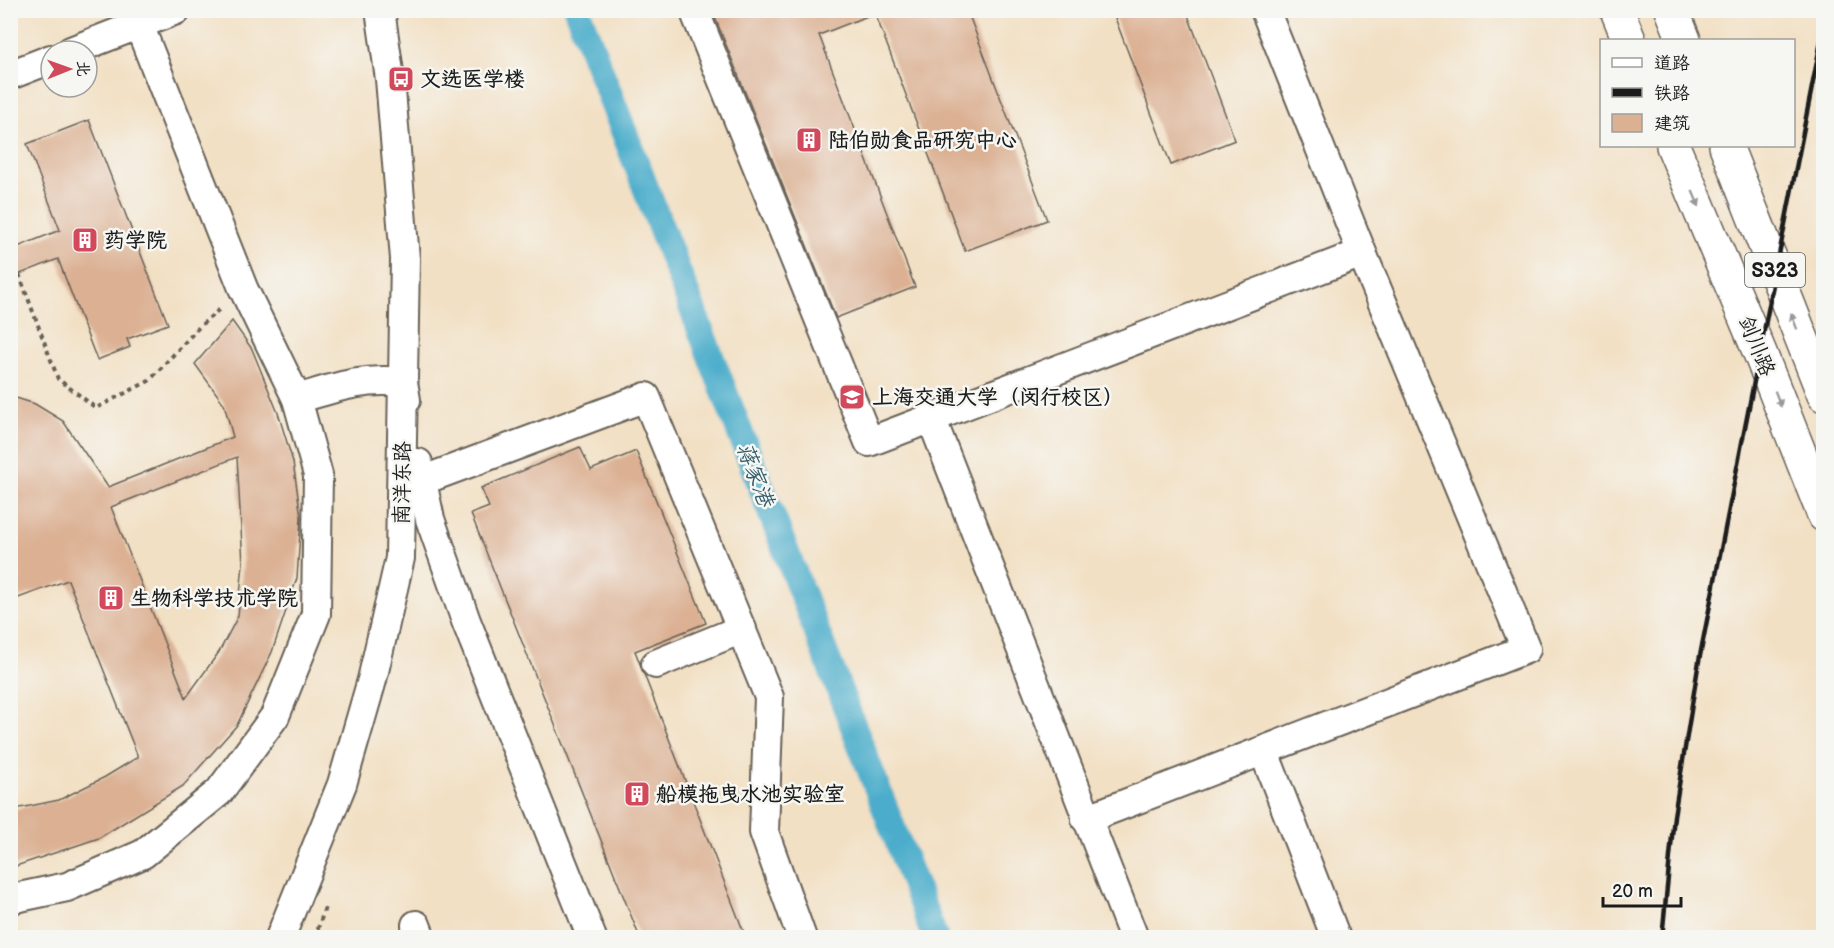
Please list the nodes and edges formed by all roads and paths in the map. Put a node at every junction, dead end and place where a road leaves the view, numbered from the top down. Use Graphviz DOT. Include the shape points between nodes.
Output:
graph roads {
  1 [pos="176,10"];
  2 [pos="380,10"];
  3 [pos="694,10"];
  4 [pos="1265,10"];
  5 [pos="1617,10"];
  6 [pos="1672,10"];
  7 [pos="140,25"];
  8 [pos="1629,39"];
  9 [pos="1684,39"];
  10 [pos="99,40"];
  11 [pos="39,64"];
  12 [pos="10,75"];
  13 [pos="1673,147"];
  14 [pos="1725,147"];
  15 [pos="1362,253"];
  16 [pos="19,274"];
  17 [pos="243,288"];
  18 [pos="403,382"];
  19 [pos="1824,394"];
  20 [pos="297,399"];
  21 [pos="932,420"];
  22 [pos="421,481"];
  23 [pos="1824,515"];
  24 [pos="742,629"];
  25 [pos="656,664"];
  26 [pos="1264,752"];
  27 [pos="1086,819"];
  28 [pos="10,899"];
  29 [pos="288,935"];
  30 [pos="592,938"];
  31 [pos="802,938"];
  32 [pos="1134,938"];
  33 [pos="1336,938"];
  1 -- 7 [label="lane"];
  2 -- 18 [label="lane, 南洋东路" via="390,79 405,259"];
  3 -- 21 [label="lane" via="869,442"];
  4 -- 15 [label="lane"];
  5 -- 8 [label="main road"];
  6 -- 9 [label="main road"];
  7 -- 10 [label="lane"];
  7 -- 17 [label="lane"];
  11 -- 12 [label="lane"];
  13 -- 23 [label="main road, 剑川路, one-way"];
  19 -- 14 [label="main road, 剑川路 / S323, one-way"];
  15 -- 21 [label="lane"];
  15 -- 26 [label="lane" via="1526,649"];
  16 -- 17 [label="path" via="58,379 96,408 149,381 200,326"];
  17 -- 20 [label="lane"];
  18 -- 20 [label="lane" via="360,380"];
  18 -- 22 [label="lane"];
  18 -- 29 [label="lane, 南洋东路" via="400,558 372,680 342,784"];
  20 -- 28 [label="lane" via="318,475 316,614 275,716 219,792 143,854 67,887"];
  21 -- 27 [label="lane"];
  22 -- 24 [label="lane" via="646,397"];
  22 -- 30 [label="lane" via="430,519 466,621"];
  24 -- 25 [label="lane"];
  24 -- 31 [label="lane" via="769,697 764,832"];
  26 -- 27 [label="lane"];
  26 -- 33 [label="lane"];
  27 -- 32 [label="lane"];
}
